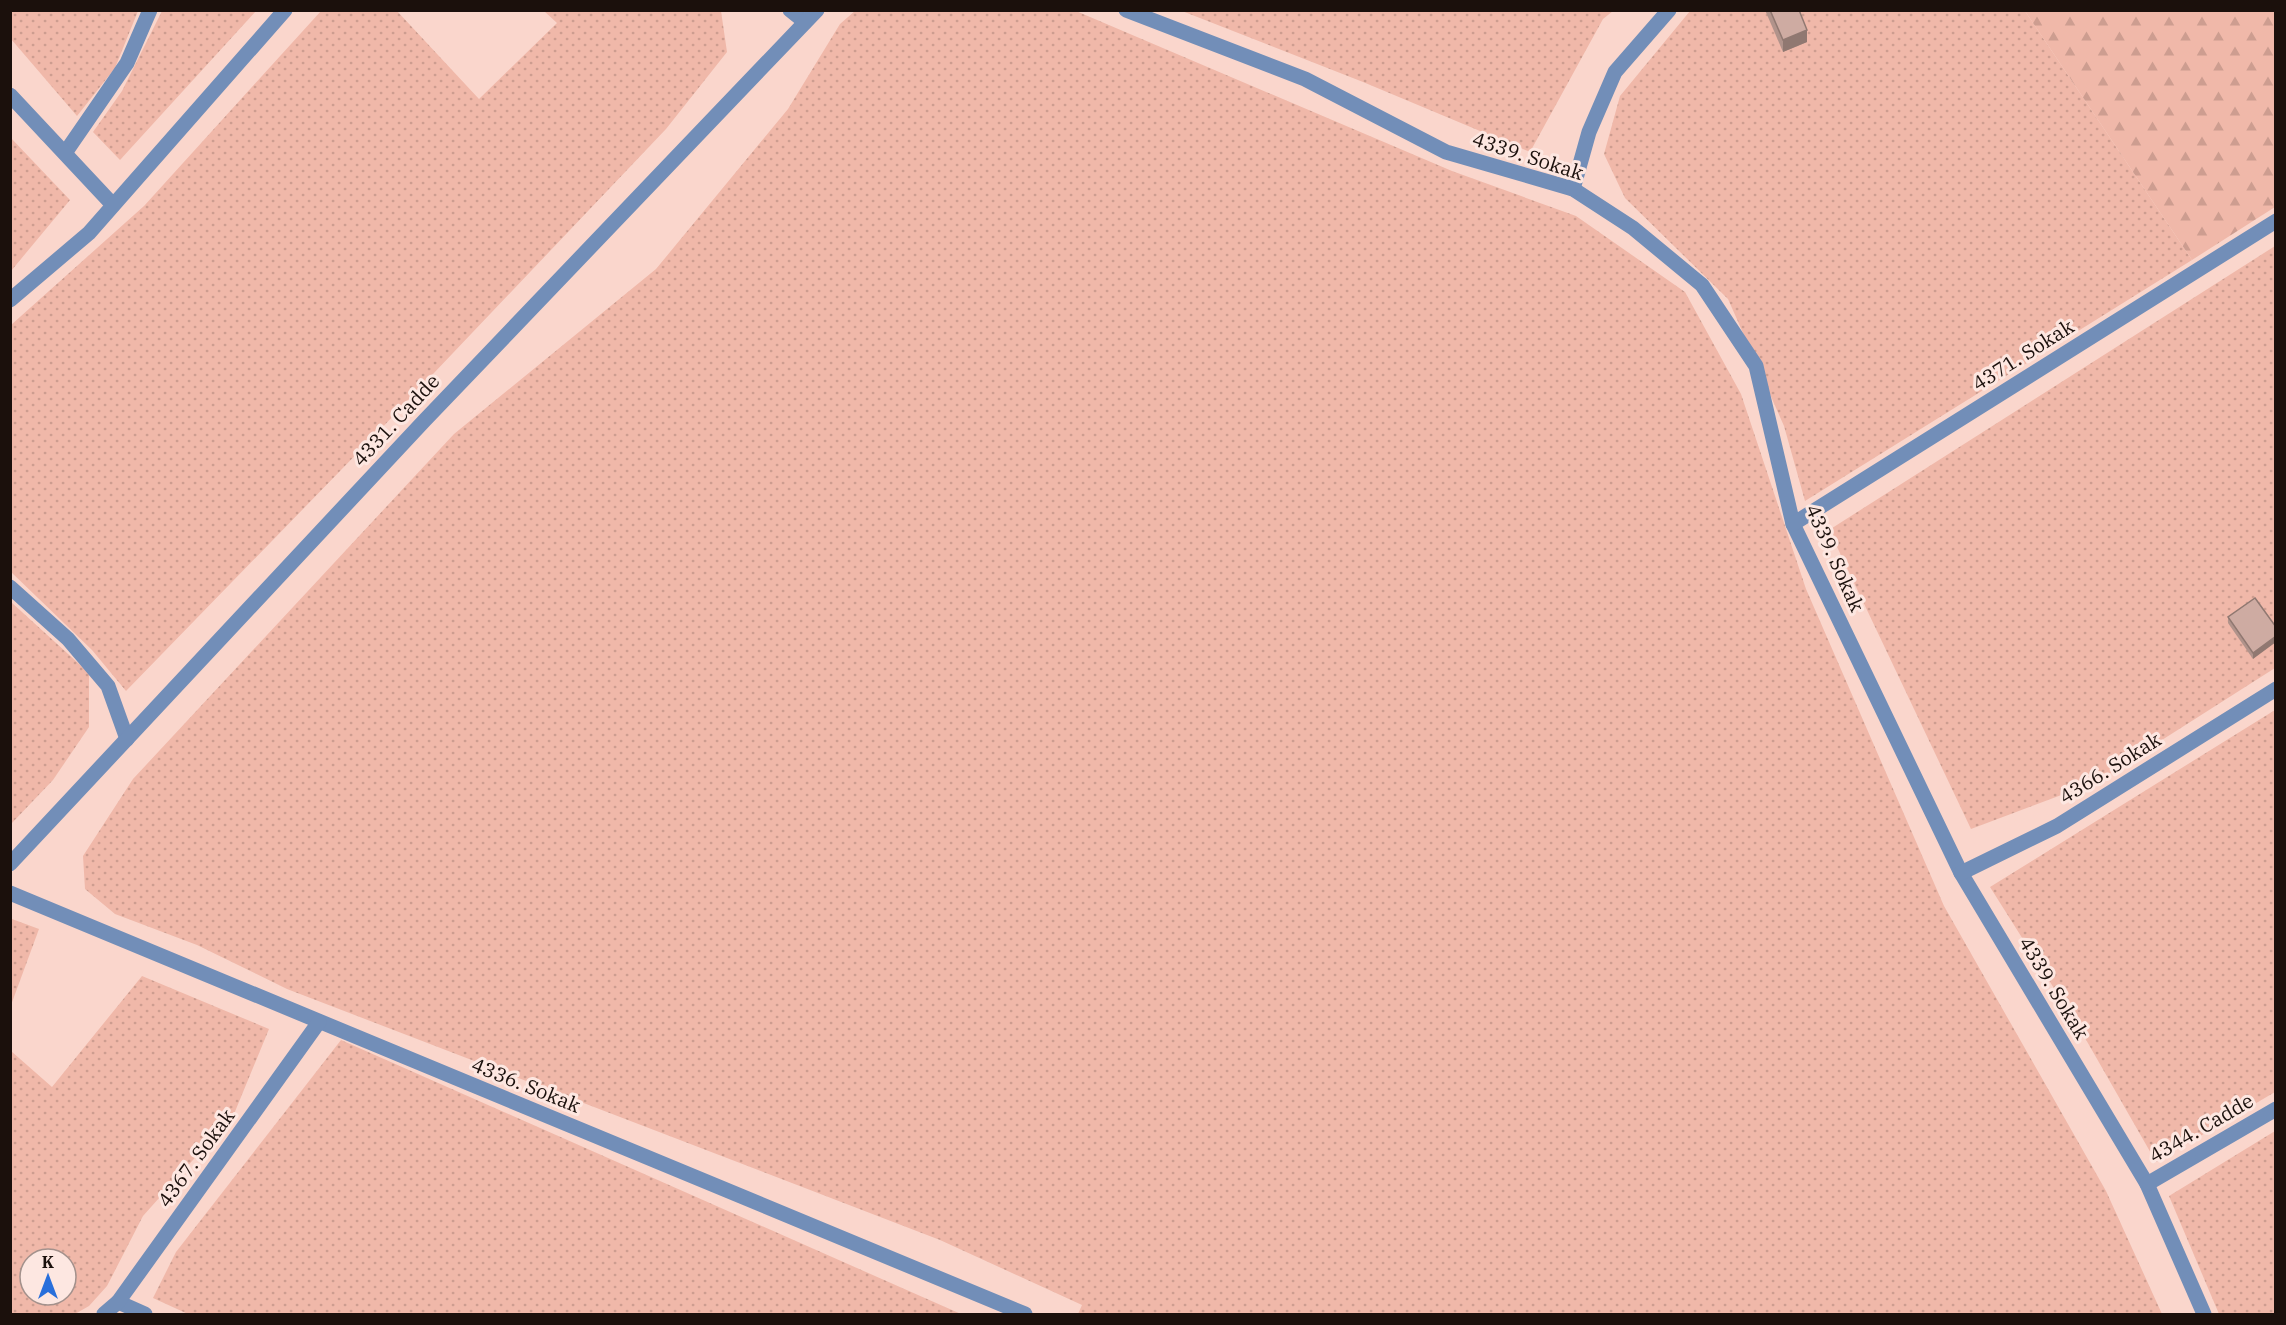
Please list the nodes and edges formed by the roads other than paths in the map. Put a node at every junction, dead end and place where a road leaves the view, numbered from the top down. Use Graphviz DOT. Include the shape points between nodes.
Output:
graph roads {
  1 [pos="150,10"];
  2 [pos="285,10"];
  3 [pos="790,10"];
  4 [pos="817,10"];
  5 [pos="1126,10"];
  6 [pos="1669,10"];
  7 [pos="806,22"];
  8 [pos="10,95"];
  9 [pos="65,153"];
  10 [pos="1573,189"];
  11 [pos="113,205"];
  12 [pos="2276,221"];
  13 [pos="10,300"];
  14 [pos="1793,524"];
  15 [pos="10,587"];
  16 [pos="2276,689"];
  17 [pos="127,739"];
  18 [pos="10,864"];
  19 [pos="1961,873"];
  20 [pos="10,893"];
  21 [pos="319,1022"];
  22 [pos="2276,1109"];
  23 [pos="2147,1184"];
  24 [pos="118,1302"];
  25 [pos="104,1314"];
  26 [pos="145,1314"];
  27 [pos="1025,1314"];
  28 [pos="2204,1314"];
  1 -- 9 [label="street" via="127,63"];
  2 -- 11 [label="street"];
  3 -- 7 [label="street"];
  4 -- 7 [label="street, 4331. Cadde"];
  5 -- 10 [label="street, 4339. Sokak" via="1305,79 1446,152"];
  6 -- 10 [label="street" via="1615,72 1589,132"];
  7 -- 17 [label="street, 4331. Cadde" via="423,421"];
  8 -- 9 [label="street"];
  9 -- 11 [label="street"];
  10 -- 14 [label="street, 4339. Sokak" via="1633,228 1702,285 1756,366"];
  11 -- 13 [label="street" via="89,233"];
  12 -- 14 [label="street, 4371. Sokak"];
  14 -- 19 [label="street, 4339. Sokak"];
  15 -- 17 [label="street" via="68,639 108,686"];
  16 -- 19 [label="street, 4366. Sokak" via="2057,826"];
  17 -- 18 [label="street, 4331. Cadde"];
  19 -- 23 [label="street, 4339. Sokak"];
  20 -- 21 [label="street, 4336. Sokak"];
  21 -- 24 [label="street, 4367. Sokak"];
  21 -- 27 [label="street, 4336. Sokak"];
  22 -- 23 [label="street, 4344. Cadde"];
  23 -- 28 [label="street, 4339. Sokak"];
  24 -- 25 [label="street, 4367. Sokak"];
  24 -- 26 [label="street"];
}
